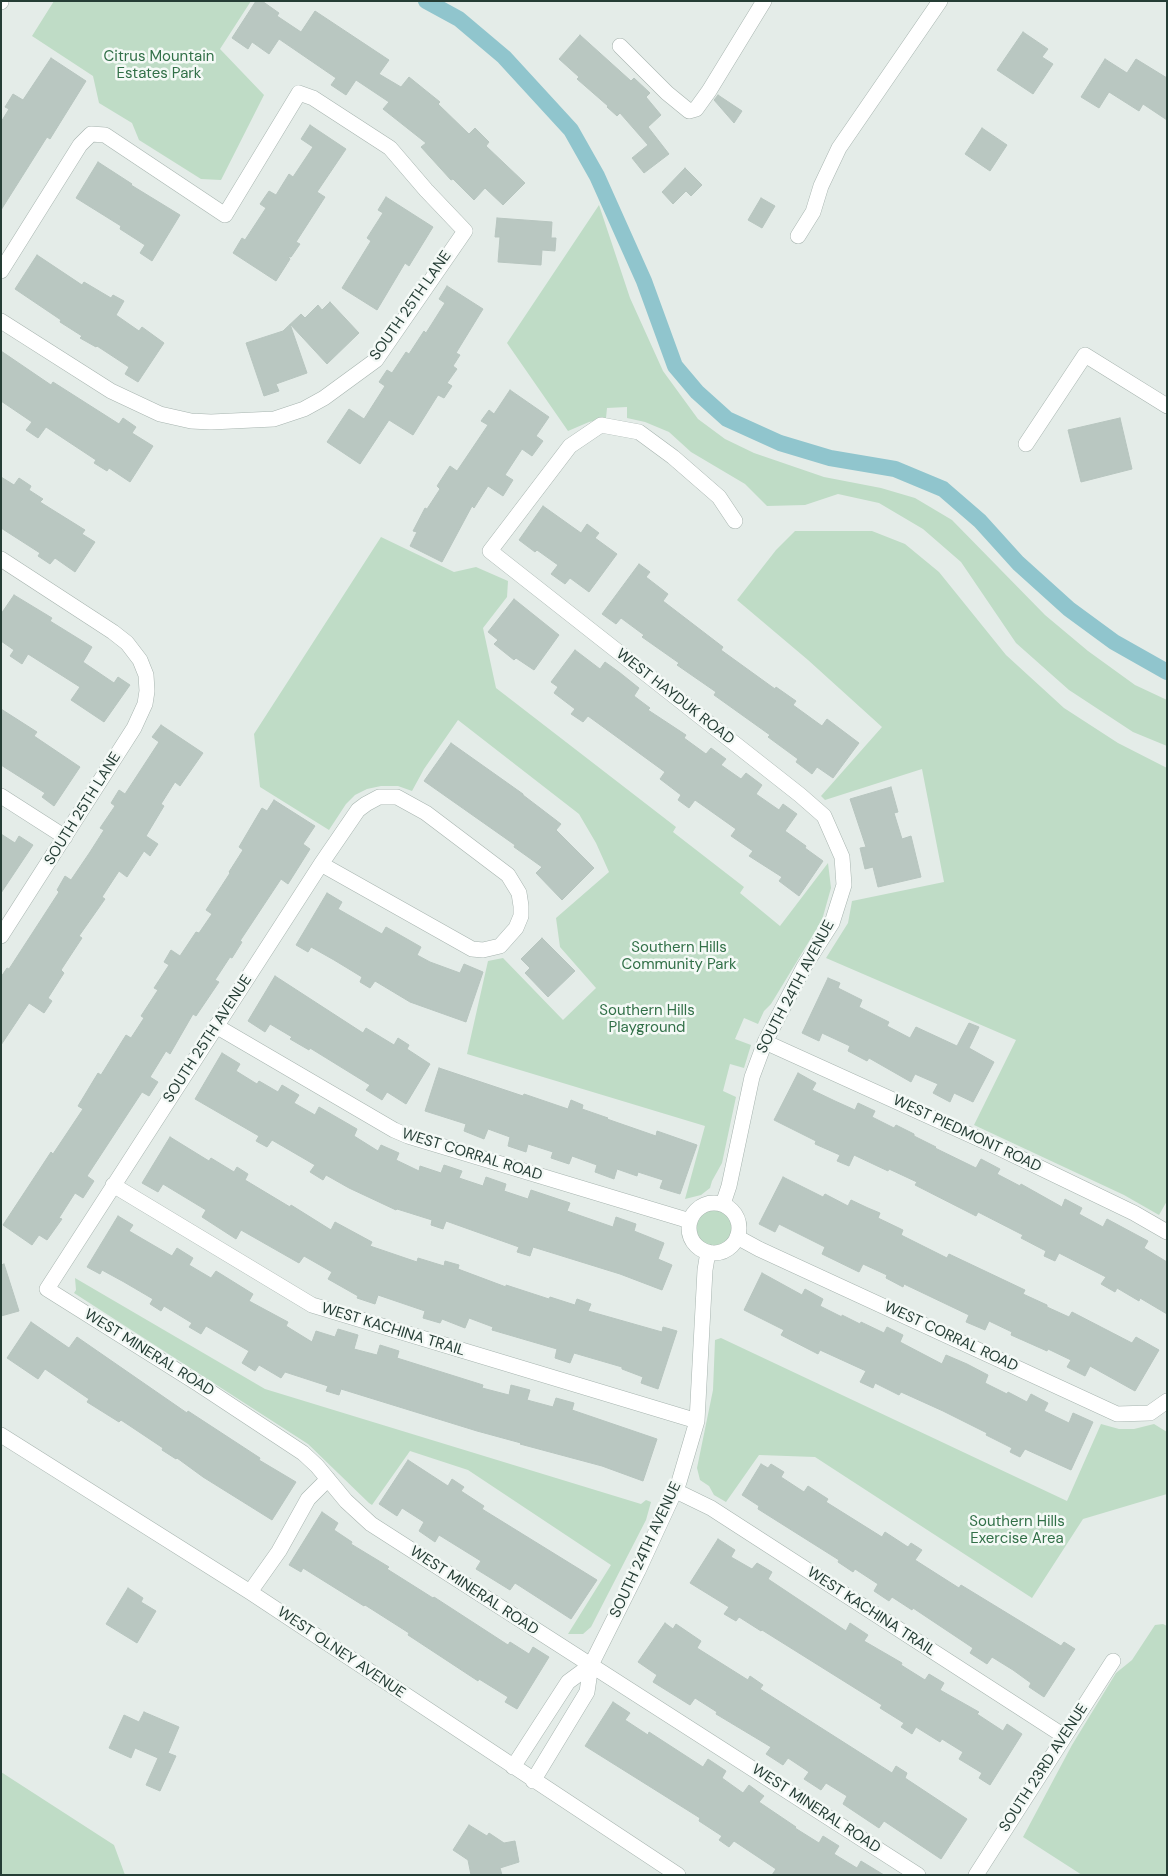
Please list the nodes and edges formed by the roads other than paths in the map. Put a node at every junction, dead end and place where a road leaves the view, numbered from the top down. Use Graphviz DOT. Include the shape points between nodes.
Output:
graph roads {
  1 [pos="764,1"];
  2 [pos="940,1"];
  3 [pos="620,46"];
  4 [pos="798,236"];
  5 [pos="1,271"];
  6 [pos="1,321"];
  7 [pos="1167,406"];
  8 [pos="1026,444"];
  9 [pos="736,521"];
  10 [pos="1,559"];
  11 [pos="1,796"];
  12 [pos="65,837"];
  13 [pos="842,857"];
  14 [pos="321,864"];
  15 [pos="1,936"];
  16 [pos="216,1026"];
  17 [pos="764,1042"];
  18 [pos="113,1186"];
  19 [pos="723,1204"];
  20 [pos="690,1221"];
  21 [pos="1167,1232"];
  22 [pos="738,1237"];
  23 [pos="708,1252"];
  24 [pos="47,1288"];
  25 [pos="1167,1401"];
  26 [pos="697,1421"];
  27 [pos="1,1435"];
  28 [pos="328,1479"];
  29 [pos="676,1491"];
  30 [pos="250,1592"];
  31 [pos="1113,1661"];
  32 [pos="591,1666"];
  33 [pos="552,1708"];
  34 [pos="570,1721"];
  35 [pos="1064,1736"];
  36 [pos="513,1767"];
  37 [pos="533,1781"];
  38 [pos="673,1874"];
  39 [pos="918,1875"];
  40 [pos="976,1875"];
  1 -- 3 [label="street" via="696,110 689,110 667,93"];
  2 -- 4 [label="street" via="839,148 813,212"];
  5 -- 6 [label="street, SOUTH 25TH LANE" via="80,145 91,134 105,135 225,215 299,93 313,98 390,148 465,231 376,360 324,398 304,409 274,418 211,422 160,414 111,391"];
  7 -- 8 [label="street" via="1085,355"];
  9 -- 13 [label="street, WEST HAYDUK ROAD" via="719,498 673,457 638,432 601,425 570,446 490,551 800,795 824,816"];
  10 -- 12 [label="street, SOUTH 25TH LANE" via="114,632 134,651 146,675 145,704 134,728"];
  11 -- 12 [label="street"];
  12 -- 15 [label="street, SOUTH 25TH LANE"];
  13 -- 17 [label="street, SOUTH 24TH AVENUE" via="844,885 832,923"];
  14 -- 14 [label="street, SOUTH 25TH AVENUE" via="358,810 379,797 397,797 508,875 519,893 521,916 516,928 500,946 472,949"];
  14 -- 16 [label="street, SOUTH 25TH AVENUE"];
  16 -- 18 [label="street, SOUTH 25TH AVENUE"];
  16 -- 20 [label="street, WEST CORRAL ROAD" via="408,1136"];
  17 -- 19 [label="street, SOUTH 24TH AVENUE" via="752,1077"];
  17 -- 21 [label="street, WEST PIEDMONT ROAD" via="999,1148"];
  18 -- 24 [label="street, SOUTH 25TH AVENUE"];
  18 -- 26 [label="street, WEST KACHINA TRAIL" via="312,1305"];
  19 -- 20 [label="street" via="702,1206"];
  19 -- 22 [label="street" via="739,1222"];
  20 -- 23 [label="street" via="691,1237 696,1245"];
  22 -- 23 [label="street" via="729,1248"];
  22 -- 25 [label="street, WEST CORRAL ROAD" via="1117,1414 1150,1413"];
  23 -- 26 [label="street, SOUTH 24TH AVENUE"];
  24 -- 28 [label="street, WEST MINERAL ROAD" via="303,1453"];
  26 -- 29 [label="street, SOUTH 24TH AVENUE"];
  27 -- 30 [label="street, WEST OLNEY AVENUE"];
  28 -- 30 [label="street" via="308,1499 279,1551"];
  28 -- 32 [label="street, WEST MINERAL ROAD" via="371,1524"];
  29 -- 32 [label="street, SOUTH 24TH AVENUE"];
  29 -- 35 [label="street, WEST KACHINA TRAIL" via="711,1508"];
  30 -- 36 [label="street, WEST OLNEY AVENUE"];
  31 -- 35 [label="street, SOUTH 23RD AVENUE"];
  32 -- 33 [label="street, SOUTH 24TH AVENUE" via="568,1682"];
  32 -- 34 [label="street, SOUTH 24TH AVENUE" via="587,1692"];
  32 -- 39 [label="street, WEST MINERAL ROAD"];
  33 -- 34 [label="street"];
  33 -- 36 [label="street, SOUTH 24TH AVENUE"];
  34 -- 37 [label="street, SOUTH 24TH AVENUE"];
  35 -- 40 [label="street, SOUTH 23RD AVENUE"];
  36 -- 37 [label="street, WEST OLNEY AVENUE"];
  37 -- 38 [label="street, WEST OLNEY AVENUE"];
}
